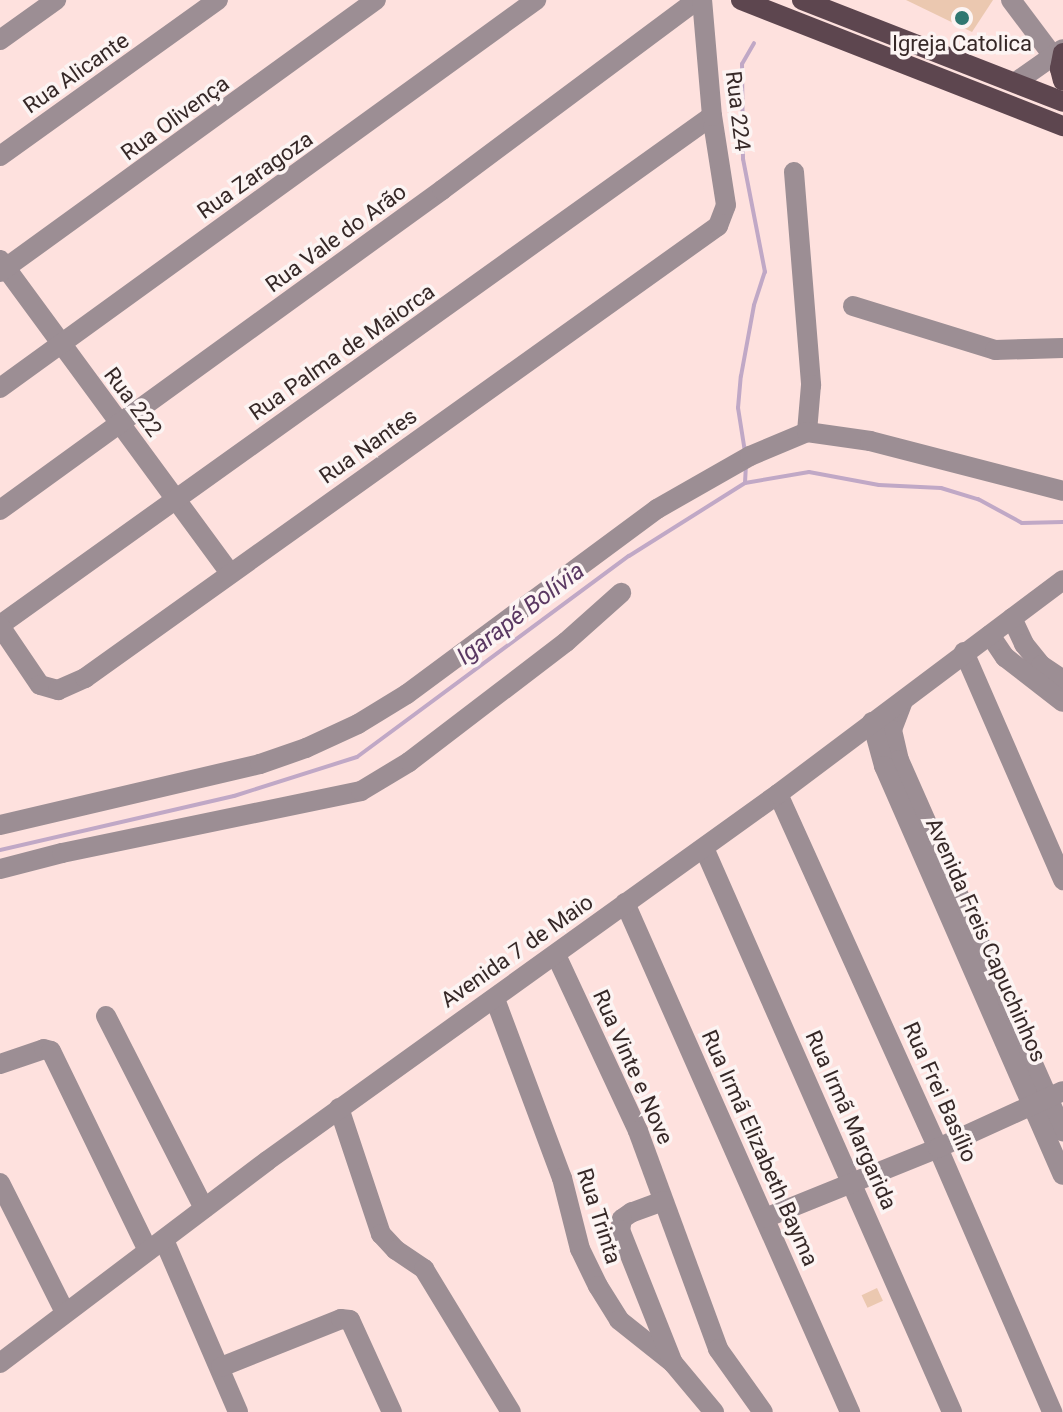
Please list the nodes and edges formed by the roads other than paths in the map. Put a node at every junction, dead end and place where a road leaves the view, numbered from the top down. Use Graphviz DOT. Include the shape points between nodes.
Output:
graph roads {
  1 [pos="56,0"];
  2 [pos="218,0"];
  3 [pos="376,0"];
  4 [pos="536,0"];
  5 [pos="700,0"];
  6 [pos="741,0"];
  7 [pos="802,0"];
  8 [pos="1011,0"];
  9 [pos="868,26"];
  10 [pos="0,40"];
  11 [pos="855,45"];
  12 [pos="1060,53"];
  13 [pos="1063,81"];
  14 [pos="1016,82"];
  15 [pos="1063,102"];
  16 [pos="712,116"];
  17 [pos="1063,126"];
  18 [pos="0,156"];
  19 [pos="794,172"];
  20 [pos="718,226"];
  21 [pos="2,266"];
  22 [pos="853,306"];
  23 [pos="59,343"];
  24 [pos="1063,348"];
  25 [pos="0,388"];
  26 [pos="120,425"];
  27 [pos="807,432"];
  28 [pos="1063,491"];
  29 [pos="176,500"];
  30 [pos="0,510"];
  31 [pos="229,572"];
  32 [pos="1063,580"];
  33 [pos="621,593"];
  34 [pos="1012,618"];
  35 [pos="0,626"];
  36 [pos="990,635"];
  37 [pos="964,652"];
  38 [pos="1063,680"];
  39 [pos="905,697"];
  40 [pos="1063,702"];
  41 [pos="872,722"];
  42 [pos="778,794"];
  43 [pos="0,825"];
  44 [pos="704,848"];
  45 [pos="0,869"];
  46 [pos="1063,880"];
  47 [pos="625,903"];
  48 [pos="556,955"];
  49 [pos="495,999"];
  50 [pos="106,1016"];
  51 [pos="0,1064"];
  52 [pos="1048,1097"];
  53 [pos="339,1108"];
  54 [pos="1063,1131"];
  55 [pos="938,1148"];
  56 [pos="1063,1175"];
  57 [pos="851,1180"];
  58 [pos="0,1183"];
  59 [pos="663,1201"];
  60 [pos="204,1208"];
  61 [pos="765,1218"];
  62 [pos="156,1246"];
  63 [pos="65,1312"];
  64 [pos="0,1363"];
  65 [pos="673,1363"];
  66 [pos="221,1367"];
  67 [pos="238,1412"];
  68 [pos="392,1412"];
  69 [pos="511,1412"];
  70 [pos="714,1412"];
  71 [pos="763,1412"];
  72 [pos="850,1412"];
  73 [pos="952,1412"];
  74 [pos="1052,1412"];
  1 -- 10 [label="street"];
  2 -- 18 [label="street, Rua Alicante"];
  3 -- 21 [label="street, Rua Olivença"];
  4 -- 23 [label="street, Rua Zaragoza"];
  5 -- 16 [label="street, Rua 224"];
  5 -- 26 [label="street, Rua Vale do Arão"];
  6 -- 11 [label="main road"];
  7 -- 9 [label="main road"];
  8 -- 12 [label="street"];
  9 -- 11 [label="main road"];
  9 -- 14 [label="main road"];
  11 -- 17 [label="main road"];
  12 -- 13 [label="main road"];
  12 -- 14 [label="street"];
  14 -- 15 [label="main road"];
  16 -- 20 [label="street, Rua 224" via="726,205"];
  16 -- 29 [label="street, Rua Palma de Maiorca"];
  19 -- 27 [label="street" via="811,385"];
  20 -- 31 [label="street, Rua Nantes"];
  21 -- 23 [label="street, Rua 222"];
  22 -- 24 [label="street" via="995,350"];
  23 -- 25 [label="street, Rua Zaragoza"];
  23 -- 26 [label="street, Rua 222"];
  26 -- 29 [label="street, Rua 222"];
  26 -- 30 [label="street, Rua Vale do Arão"];
  27 -- 28 [label="street" via="870,441"];
  27 -- 43 [label="street" via="750,456 657,509 407,694 358,724 260,764"];
  29 -- 31 [label="street, Rua 222"];
  29 -- 35 [label="street, Rua Palma de Maiorca"];
  31 -- 35 [label="street, Rua Nantes" via="85,678 58,690 40,685"];
  32 -- 34 [label="street, Avenida 7 de Maio"];
  33 -- 45 [label="street" via="566,642 409,762 361,791"];
  34 -- 36 [label="street, Avenida 7 de Maio"];
  34 -- 38 [label="street" via="1041,665"];
  36 -- 37 [label="street, Avenida 7 de Maio"];
  36 -- 40 [label="street" via="1005,657"];
  37 -- 39 [label="street, Avenida 7 de Maio"];
  37 -- 46 [label="street"];
  39 -- 41 [label="street, Avenida 7 de Maio"];
  39 -- 52 [label="street, Avenida Freis Capuchinhos" via="892,730 899,760"];
  41 -- 42 [label="street, Avenida 7 de Maio"];
  41 -- 52 [label="street, Avenida Freis Capuchinhos" via="884,766"];
  42 -- 44 [label="street, Avenida 7 de Maio"];
  42 -- 55 [label="street, Rua Frei Basílio"];
  44 -- 47 [label="street, Avenida 7 de Maio"];
  44 -- 57 [label="street, Rua Irmã Margarida"];
  47 -- 48 [label="street, Avenida 7 de Maio"];
  47 -- 61 [label="street, Rua Irmã Elizabeth Bayma"];
  48 -- 49 [label="street, Avenida 7 de Maio"];
  48 -- 59 [label="street, Rua Vinte e Nove" via="638,1131"];
  49 -- 53 [label="street, Avenida 7 de Maio"];
  49 -- 65 [label="street, Rua Trinta" via="557,1164 587,1264 619,1320"];
  50 -- 60 [label="street"];
  51 -- 62 [label="street" via="51,1051"];
  52 -- 54 [label="street, Avenida Freis Capuchinhos"];
  52 -- 55 [label="street"];
  52 -- 56 [label="street, Avenida Freis Capuchinhos"];
  53 -- 60 [label="street, Avenida 7 de Maio"];
  53 -- 69 [label="street" via="381,1234 424,1269"];
  55 -- 57 [label="street"];
  55 -- 74 [label="street, Rua Frei Basílio"];
  57 -- 61 [label="street"];
  57 -- 73 [label="street, Rua Irmã Margarida"];
  58 -- 63 [label="street"];
  59 -- 65 [label="street" via="632,1212 622,1219 620,1230"];
  59 -- 71 [label="street, Rua Vinte e Nove" via="718,1349"];
  60 -- 62 [label="street, Avenida 7 de Maio"];
  61 -- 72 [label="street, Rua Irmã Elizabeth Bayma"];
  62 -- 63 [label="street, Avenida 7 de Maio"];
  62 -- 66 [label="street"];
  63 -- 64 [label="street, Avenida 7 de Maio"];
  65 -- 70 [label="street, Rua Trinta"];
  66 -- 67 [label="street"];
  66 -- 68 [label="street" via="341,1319 350,1320"];
}
